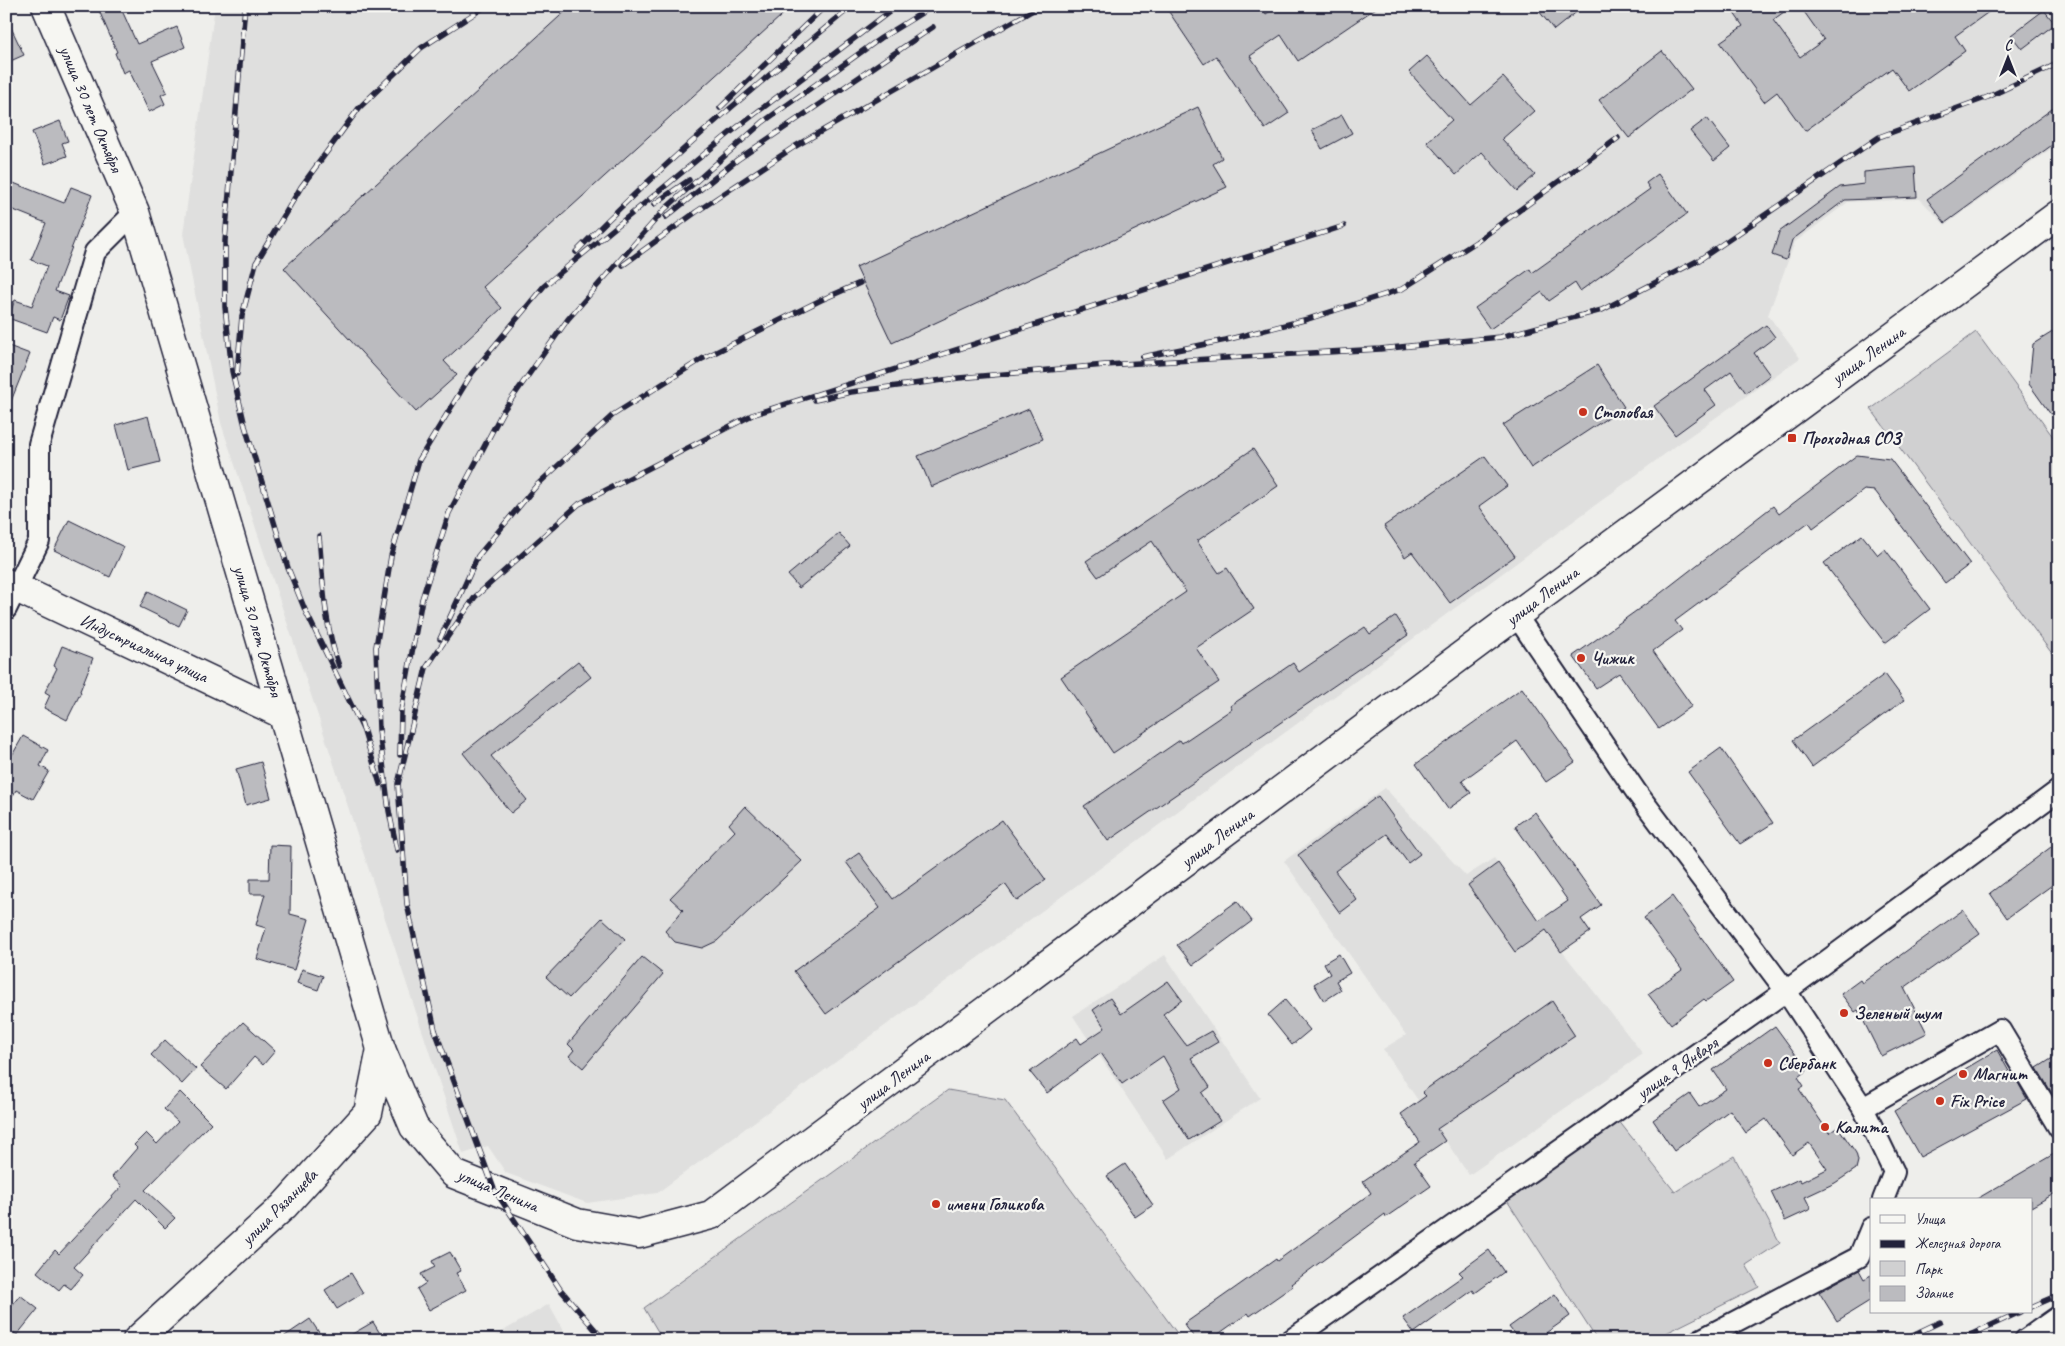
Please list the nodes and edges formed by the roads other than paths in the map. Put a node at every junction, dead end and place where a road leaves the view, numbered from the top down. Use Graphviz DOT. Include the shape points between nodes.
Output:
graph roads {
  1 [pos="46,6"];
  2 [pos="136,212"];
  3 [pos="2059,214"];
  4 [pos="9,593"];
  5 [pos="1516,615"];
  6 [pos="282,714"];
  7 [pos="2059,790"];
  8 [pos="1786,991"];
  9 [pos="381,1049"];
  10 [pos="1863,1108"];
  11 [pos="2059,1128"];
  12 [pos="1884,1198"];
  13 [pos="1870,1230"];
  14 [pos="2059,1316"];
  15 [pos="137,1340"];
  16 [pos="1291,1340"];
  17 [pos="1700,1340"];
  18 [pos="2025,1340"];
  1 -- 2 [label="street, улица 30 лет Октября"];
  2 -- 4 [label="street" via="95,252 39,444 39,541"];
  2 -- 6 [label="street, улица 30 лет Октября"];
  3 -- 5 [label="street, улица Ленина"];
  4 -- 6 [label="street, Индустриальная улица"];
  5 -- 8 [label="street" via="1637,793"];
  5 -- 9 [label="street, улица Ленина" via="711,1215 639,1234 576,1224 454,1174 414,1127"];
  6 -- 9 [label="street, улица 30 лет Октября"];
  7 -- 8 [label="street, улица 9 Января"];
  8 -- 10 [label="street"];
  8 -- 16 [label="street, улица 9 Января"];
  9 -- 15 [label="street, улица Рязанцева" via="368,1113 284,1206"];
  10 -- 11 [label="street" via="2000,1030"];
  10 -- 12 [label="street" via="1894,1172"];
  13 -- 17 [label="street" via="1859,1257"];
  14 -- 18 [label="street"];
}
